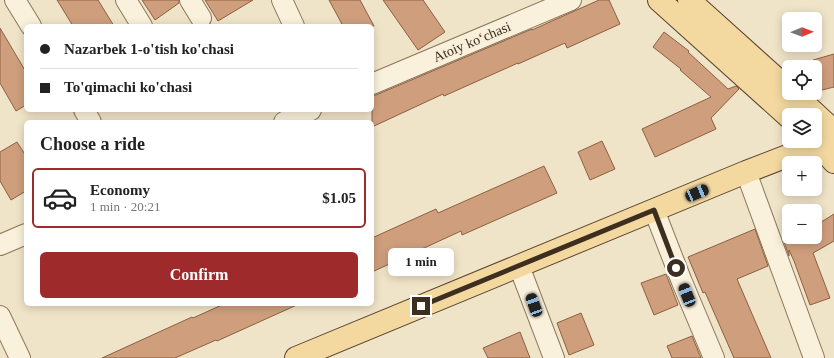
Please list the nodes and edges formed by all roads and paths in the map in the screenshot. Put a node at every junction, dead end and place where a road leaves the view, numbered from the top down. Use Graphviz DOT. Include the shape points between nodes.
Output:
graph roads {
  1 [pos="15,0"];
  2 [pos="126,0"];
  3 [pos="190,0"];
  4 [pos="282,0"];
  5 [pos="571,0"];
  6 [pos="659,0"];
  7 [pos="689,0"];
  8 [pos="201,18"];
  9 [pos="30,24"];
  10 [pos="141,24"];
  11 [pos="293,24"];
  12 [pos="374,83"];
  13 [pos="782,84"];
  14 [pos="798,100"];
  15 [pos="782,111"];
  16 [pos="306,112"];
  17 [pos="288,120"];
  18 [pos="827,133"];
  19 [pos="834,162"];
  20 [pos="746,172"];
  21 [pos="654,210"];
  22 [pos="24,235"];
  23 [pos="0,245"];
  24 [pos="519,266"];
  25 [pos="0,316"];
  26 [pos="20,358"];
  27 [pos="296,358"];
  28 [pos="554,358"];
  29 [pos="714,358"];
  30 [pos="814,358"];
  1 -- 9 [label="street"];
  2 -- 10 [label="street"];
  3 -- 8 [label="street"];
  4 -- 11 [label="street"];
  5 -- 12 [label="street, Atoiy koʻchasi"];
  6 -- 15 [label="main road"];
  7 -- 13 [label="main road"];
  14 -- 18 [label="main road"];
  16 -- 17 [label="street"];
  18 -- 19 [label="main road"];
  18 -- 20 [label="main road"];
  20 -- 21 [label="main road"];
  20 -- 30 [label="street"];
  21 -- 24 [label="main road"];
  21 -- 29 [label="street"];
  22 -- 23 [label="street"];
  24 -- 27 [label="main road"];
  24 -- 28 [label="street"];
  25 -- 26 [label="street"];
}
